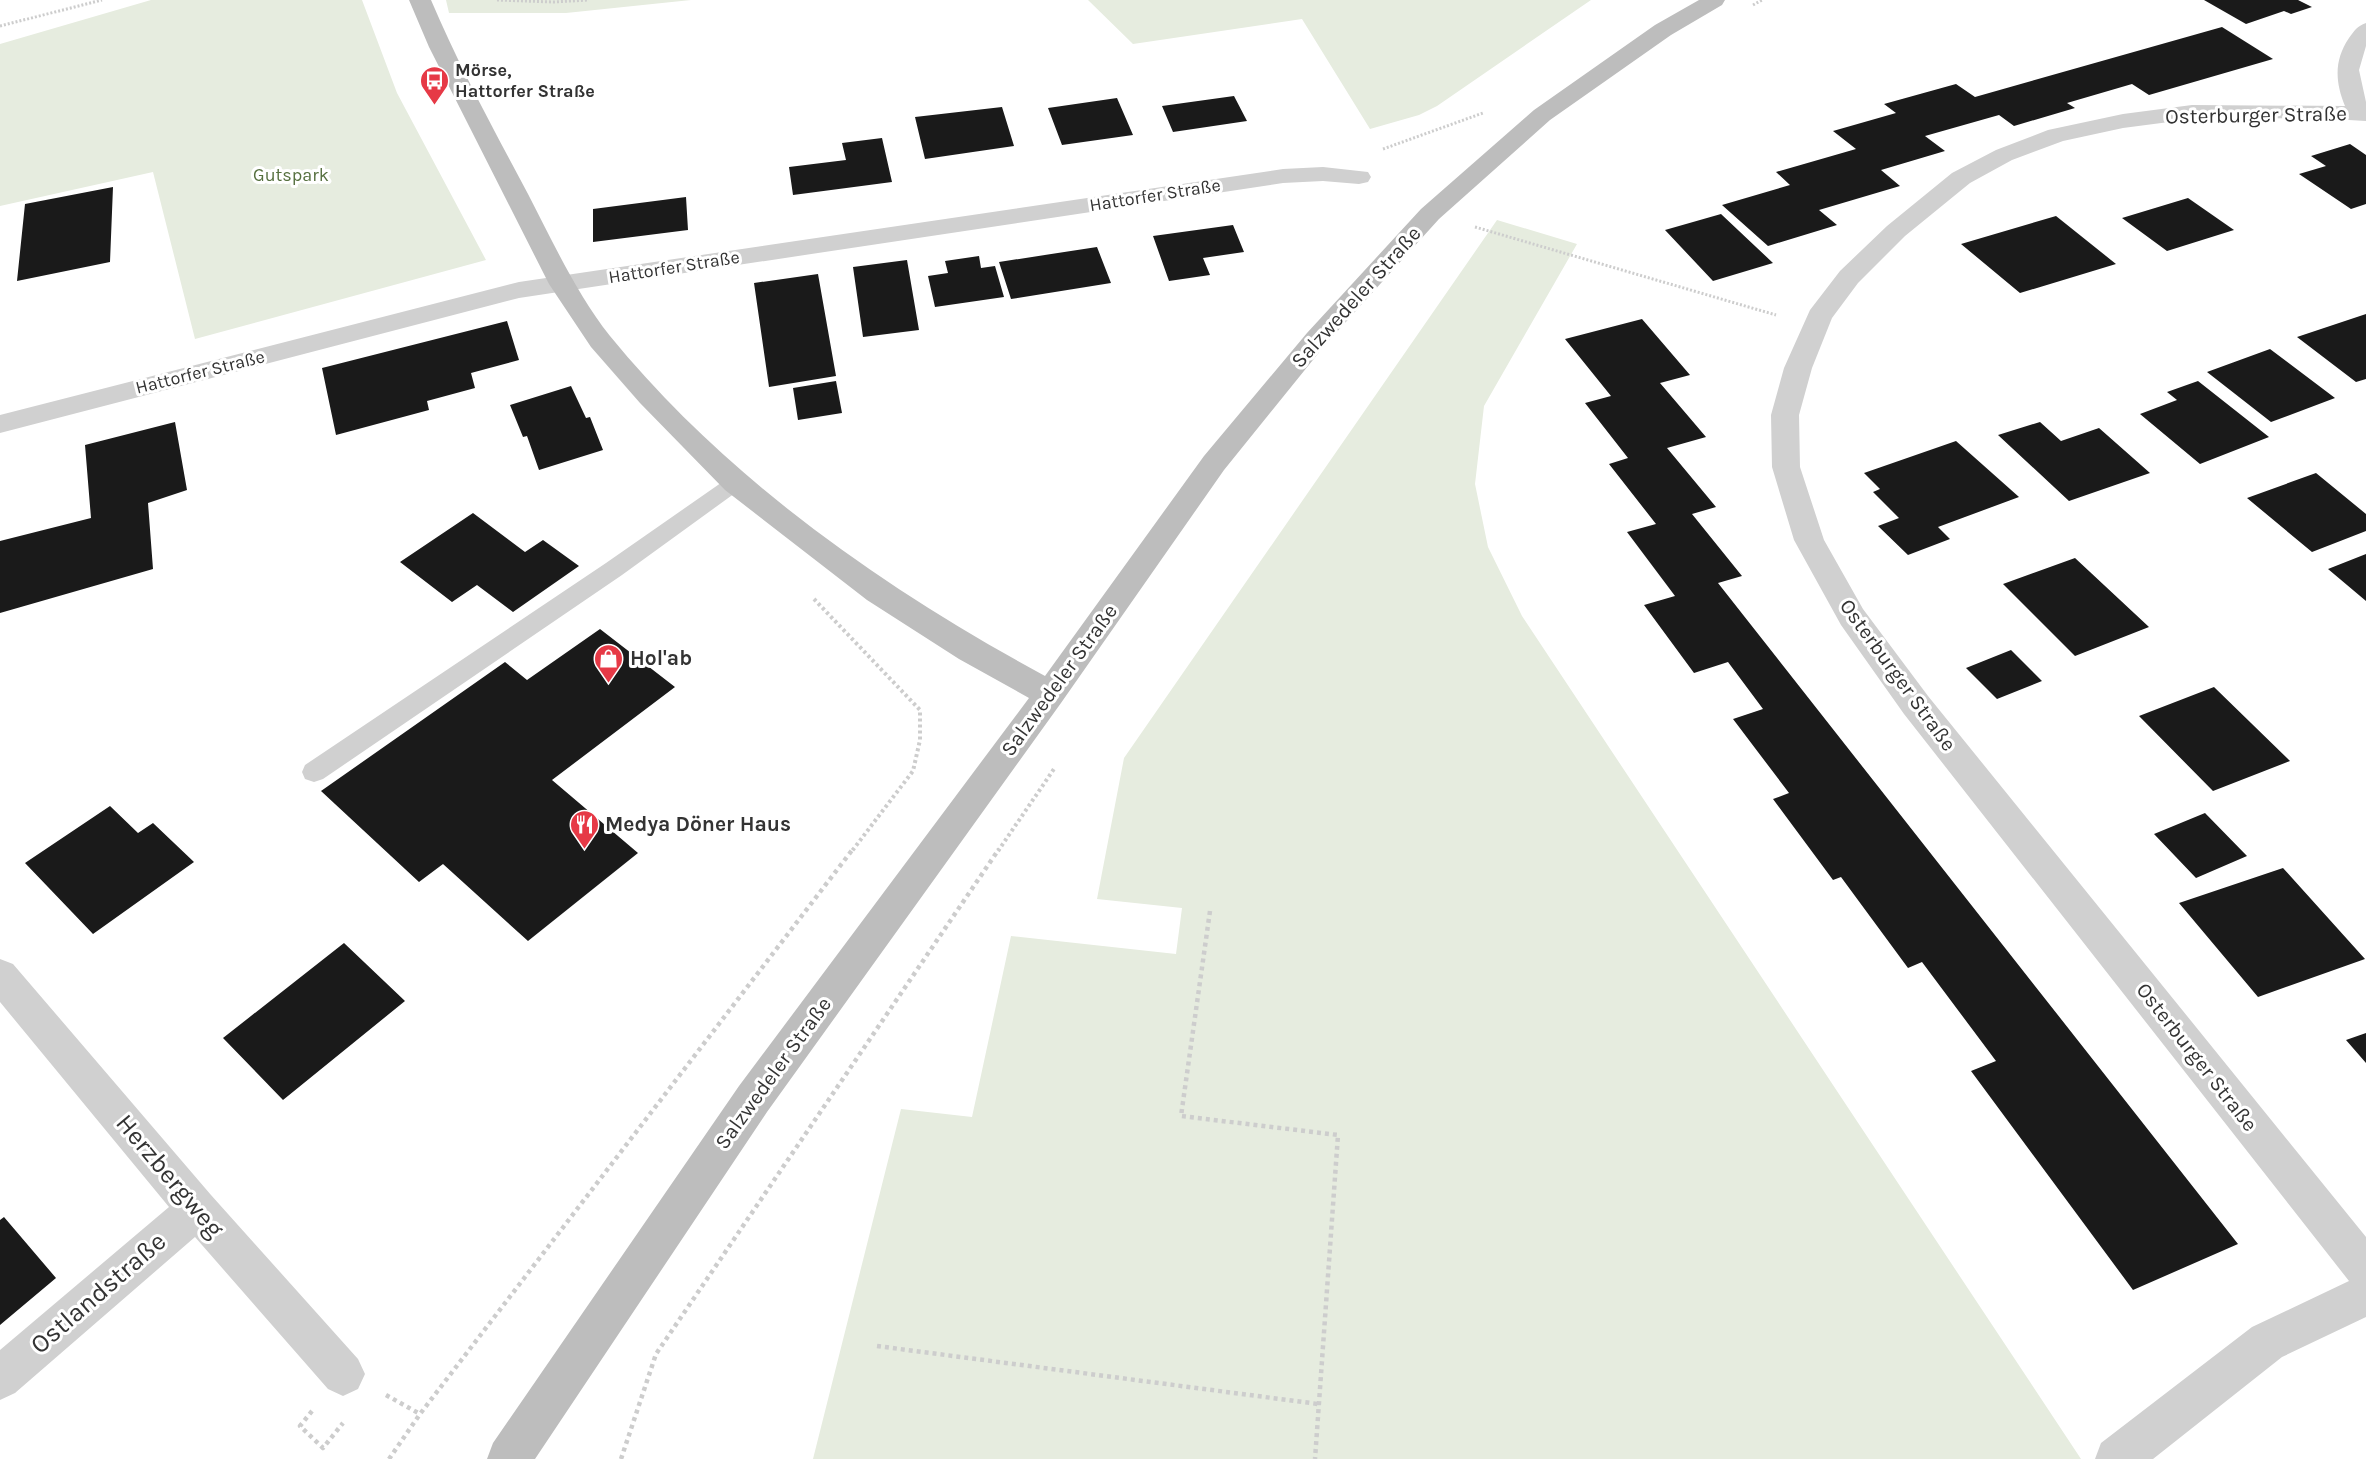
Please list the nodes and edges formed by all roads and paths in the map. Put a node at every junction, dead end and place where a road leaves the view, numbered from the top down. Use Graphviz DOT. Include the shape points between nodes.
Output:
graph roads {
  1 [pos="102,0"];
  2 [pos="420,0"];
  3 [pos="498,0"];
  4 [pos="589,0"];
  5 [pos="1714,0"];
  6 [pos="1762,0"];
  7 [pos="1752,6"];
  8 [pos="0,26"];
  9 [pos="2366,30"];
  10 [pos="2363,113"];
  11 [pos="1359,177"];
  12 [pos="1430,214"];
  13 [pos="562,284"];
  14 [pos="1814,326"];
  15 [pos="0,424"];
  16 [pos="735,483"];
  17 [pos="811,597"];
  18 [pos="1050,694"];
  19 [pos="1058,762"];
  20 [pos="314,772"];
  21 [pos="1210,911"];
  22 [pos="0,975"];
  23 [pos="197,1209"];
  24 [pos="2366,1270"];
  25 [pos="2366,1295"];
  26 [pos="877,1346"];
  27 [pos="343,1374"];
  28 [pos="0,1378"];
  29 [pos="1318,1404"];
  30 [pos="389,1459"];
  31 [pos="509,1459"];
  32 [pos="621,1459"];
  33 [pos="1315,1459"];
  34 [pos="2117,1459"];
  1 -- 8 [label="path"];
  2 -- 13 [label="street" via="440,47"];
  3 -- 4 [label="path"];
  5 -- 12 [label="street, Salzwedeler Straße" via="1663,30 1542,115"];
  6 -- 7 [label="path"];
  9 -- 10 [label="street" via="2353,46 2347,68 2350,92"];
  10 -- 14 [label="street, Osterburger Straße" via="2192,112 2056,135 2004,154 1961,178 1896,231 1849,277"];
  11 -- 13 [label="street, Hattorfer Straße" via="1283,176"];
  12 -- 14 [label="path"];
  12 -- 18 [label="street, Salzwedeler Straße" via="1316,339 1214,463"];
  13 -- 15 [label="street, Hattorfer Straße" via="519,290"];
  13 -- 16 [label="street" via="600,341"];
  14 -- 24 [label="street, Osterburger Straße" via="1785,415 1786,467 1809,540 1852,617 1916,705"];
  16 -- 18 [label="street" via="878,592"];
  16 -- 20 [label="lane"];
  17 -- 30 [label="path" via="920,710 920,740 913,771"];
  18 -- 31 [label="street, Salzwedeler Straße" via="753,1099"];
  19 -- 32 [label="path" via="656,1354"];
  21 -- 29 [label="path" via="1181,1116 1338,1135"];
  22 -- 23 [label="street, Herzbergweg"];
  23 -- 27 [label="street, Herzbergweg"];
  23 -- 28 [label="street, Ostlandstraße"];
  25 -- 34 [label="street" via="2267,1342"];
  26 -- 29 [label="path"];
  29 -- 33 [label="path"];
}
